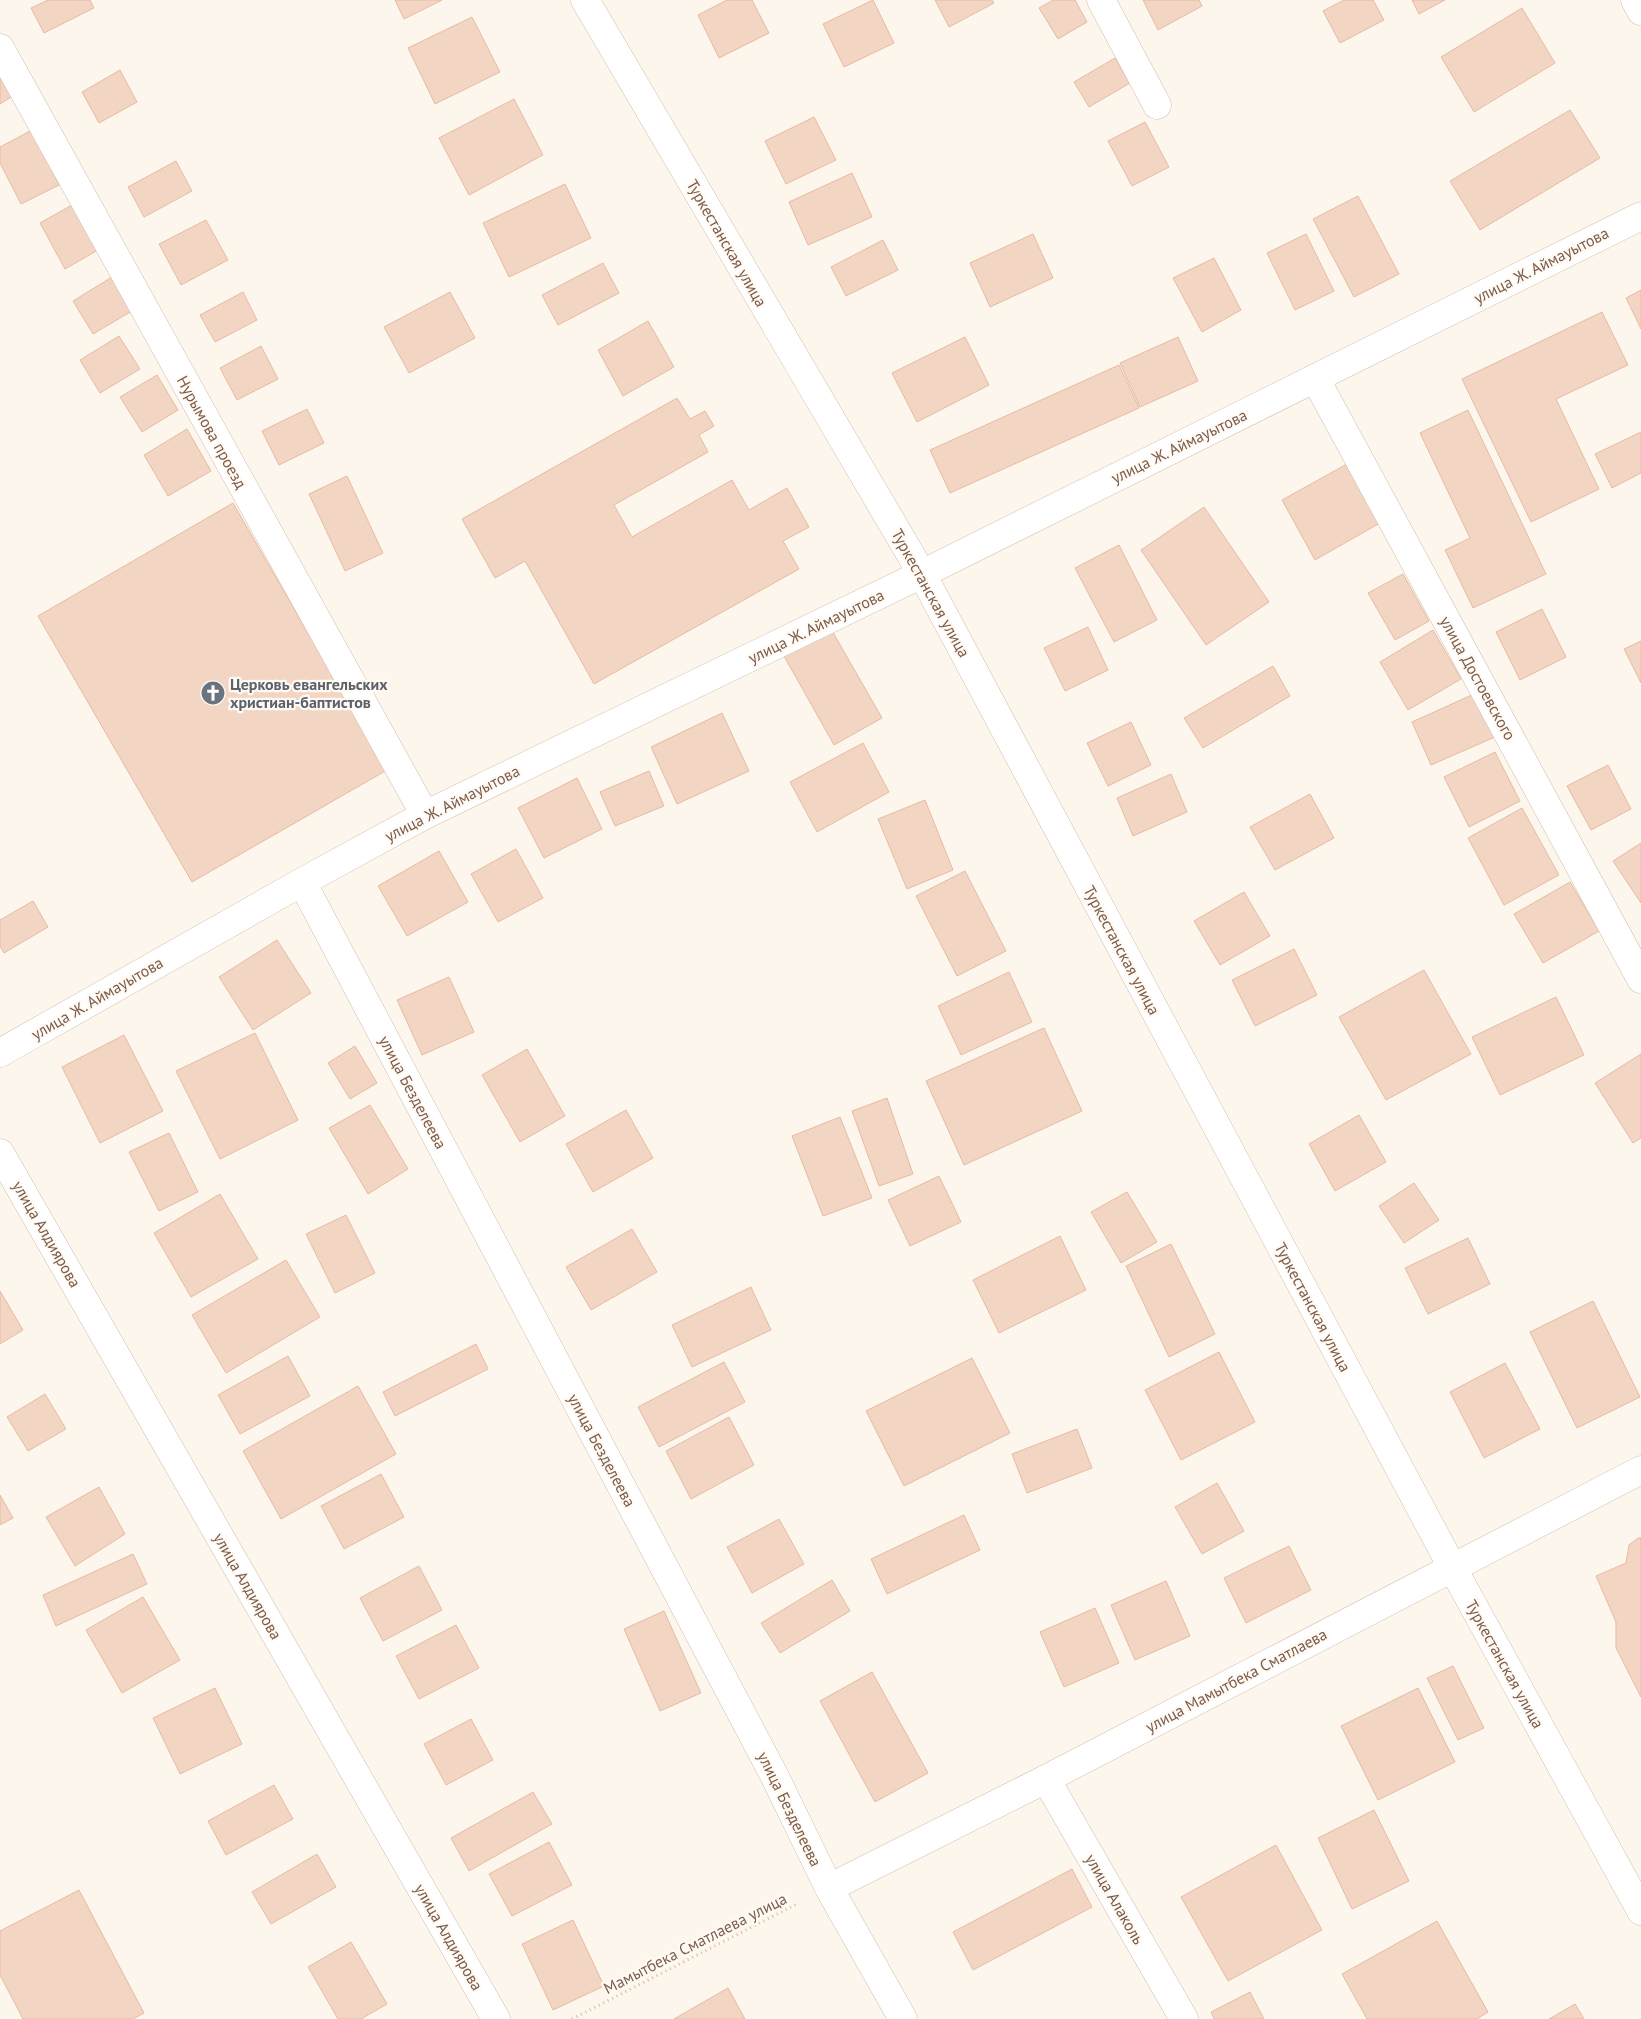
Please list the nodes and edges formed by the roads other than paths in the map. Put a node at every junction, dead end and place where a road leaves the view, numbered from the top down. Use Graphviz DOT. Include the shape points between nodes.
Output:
graph roads {
  1 [pos="585,0"];
  2 [pos="1100,0"];
  3 [pos="1635,0"];
  4 [pos="1641,11"];
  5 [pos="0,48"];
  6 [pos="1157,105"];
  7 [pos="1641,216"];
  8 [pos="1315,378"];
  9 [pos="922,574"];
  10 [pos="425,815"];
  11 [pos="302,882"];
  12 [pos="1641,979"];
  13 [pos="0,1053"];
  14 [pos="0,1153"];
  15 [pos="1641,1470"];
  16 [pos="1452,1567"];
  17 [pos="1046,1779"];
  18 [pos="829,1888"];
  19 [pos="1641,1911"];
  20 [pos="496,2019"];
  21 [pos="903,2019"];
  22 [pos="1184,2019"];
  1 -- 9 [label="street, Туркестанская улица"];
  2 -- 6 [label="street"];
  3 -- 4 [label="street"];
  5 -- 10 [label="street, Нурымова проезд"];
  7 -- 8 [label="street, улица Ж. Аймауытова"];
  8 -- 9 [label="street, улица Ж. Аймауытова"];
  8 -- 12 [label="street, улица Достоевского"];
  9 -- 10 [label="street, улица Ж. Аймауытова"];
  9 -- 16 [label="street, Туркестанская улица"];
  10 -- 11 [label="street, улица Ж. Аймауытова"];
  11 -- 13 [label="street, улица Ж. Аймауытова"];
  11 -- 18 [label="street, улица Безделеева" via="774,1775"];
  14 -- 20 [label="street, улица Алдиярова"];
  15 -- 16 [label="street, улица Мамытбека Сматлаева"];
  16 -- 17 [label="street, улица Мамытбека Сматлаева"];
  16 -- 19 [label="street, Туркестанская улица"];
  17 -- 18 [label="street, улица Мамытбека Сматлаева"];
  17 -- 22 [label="street, улица Алаколь"];
  18 -- 21 [label="street, улица Безделеева"];
}
